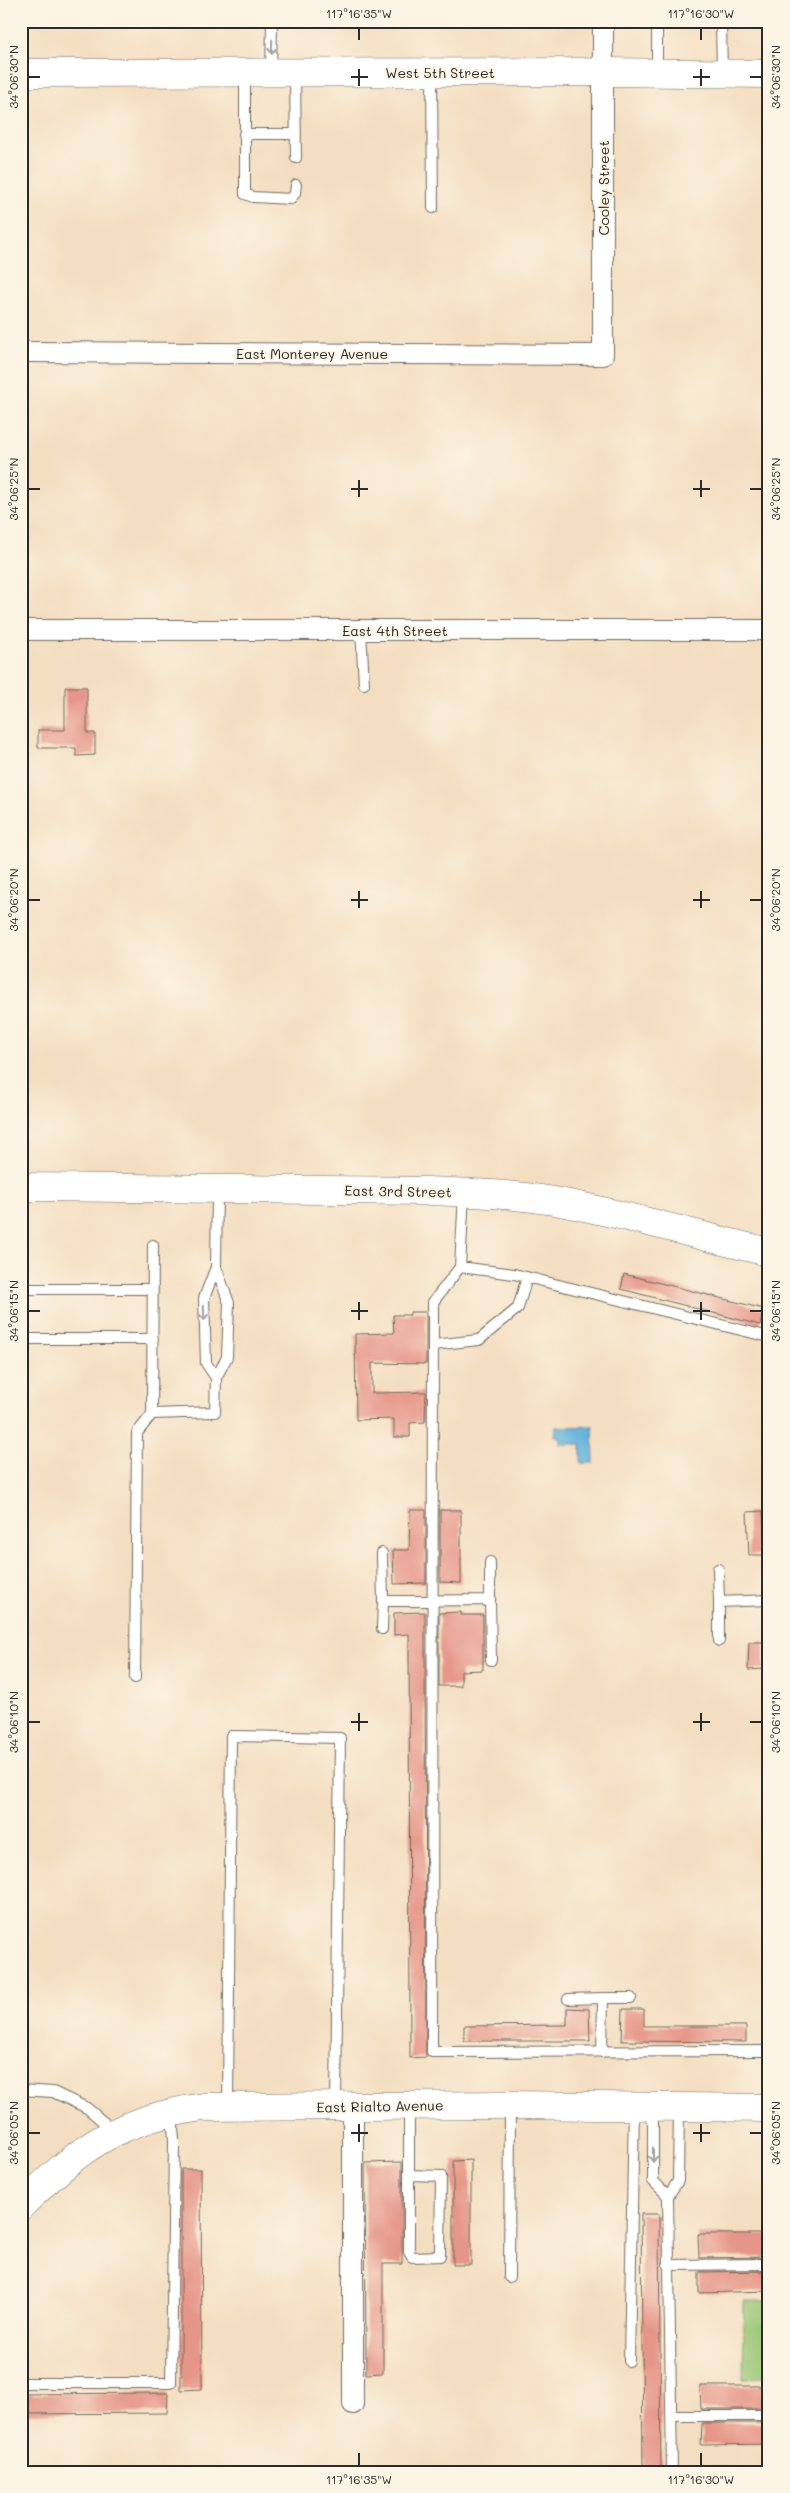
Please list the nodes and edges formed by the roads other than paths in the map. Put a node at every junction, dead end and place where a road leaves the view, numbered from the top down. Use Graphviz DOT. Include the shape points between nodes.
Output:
graph roads {
  1 [pos="272,21"];
  2 [pos="603,21"];
  3 [pos="657,21"];
  4 [pos="721,21"];
  5 [pos="270,72"];
  6 [pos="432,72"];
  7 [pos="603,72"];
  8 [pos="657,72"];
  9 [pos="21,73"];
  10 [pos="722,73"];
  11 [pos="769,74"];
  12 [pos="244,134"];
  13 [pos="295,134"];
  14 [pos="296,158"];
  15 [pos="296,185"];
  16 [pos="433,208"];
  17 [pos="21,352"];
  18 [pos="603,354"];
  19 [pos="21,586"];
  20 [pos="21,600"];
  21 [pos="21,630"];
  22 [pos="360,630"];
  23 [pos="769,630"];
  24 [pos="364,684"];
  25 [pos="21,1186"];
  26 [pos="217,1189"];
  27 [pos="464,1192"];
  28 [pos="153,1245"];
  29 [pos="769,1252"];
  30 [pos="216,1267"];
  31 [pos="460,1268"];
  32 [pos="527,1277"];
  33 [pos="21,1289"];
  34 [pos="153,1289"];
  35 [pos="769,1337"];
  36 [pos="21,1339"];
  37 [pos="153,1339"];
  38 [pos="433,1345"];
  39 [pos="216,1378"];
  40 [pos="152,1414"];
  41 [pos="382,1553"];
  42 [pos="490,1562"];
  43 [pos="718,1569"];
  44 [pos="432,1600"];
  45 [pos="490,1600"];
  46 [pos="769,1600"];
  47 [pos="383,1601"];
  48 [pos="719,1602"];
  49 [pos="382,1629"];
  50 [pos="719,1641"];
  51 [pos="490,1660"];
  52 [pos="135,1678"];
  53 [pos="603,1998"];
  54 [pos="631,1998"];
  55 [pos="568,1999"];
  56 [pos="769,2051"];
  57 [pos="602,2052"];
  58 [pos="21,2090"];
  59 [pos="510,2105"];
  60 [pos="409,2106"];
  61 [pos="228,2107"];
  62 [pos="344,2107"];
  63 [pos="655,2108"];
  64 [pos="769,2108"];
  65 [pos="172,2112"];
  66 [pos="114,2132"];
  67 [pos="408,2175"];
  68 [pos="668,2196"];
  69 [pos="21,2206"];
  70 [pos="769,2264"];
  71 [pos="668,2265"];
  72 [pos="509,2277"];
  73 [pos="629,2362"];
  74 [pos="21,2383"];
  75 [pos="353,2404"];
  76 [pos="671,2416"];
  77 [pos="769,2416"];
  78 [pos="672,2472"];
  1 -- 5 [label="lane, one-way"];
  2 -- 7 [label="street, Cooley Street"];
  3 -- 8 [label="lane"];
  4 -- 10 [label="lane"];
  5 -- 6 [label="street, West 5th Street"];
  5 -- 9 [label="street, West 5th Street"];
  5 -- 12 [label="lane"];
  5 -- 13 [label="lane"];
  6 -- 7 [label="street, West 5th Street"];
  6 -- 16 [label="lane"];
  7 -- 8 [label="street, West 5th Street"];
  7 -- 18 [label="street, Cooley Street"];
  8 -- 10 [label="street, West 5th Street"];
  10 -- 11 [label="street, West 5th Street"];
  12 -- 13 [label="lane"];
  12 -- 15 [label="lane" via="245,194 291,199"];
  13 -- 14 [label="lane"];
  17 -- 18 [label="street, East Monterey Avenue"];
  19 -- 20 [label="lane"];
  21 -- 22 [label="street, East 4th Street"];
  22 -- 23 [label="street, East 4th Street"];
  22 -- 24 [label="lane"];
  25 -- 26 [label="street, East 3rd Street"];
  26 -- 27 [label="street, East 3rd Street"];
  26 -- 30 [label="lane"];
  27 -- 29 [label="street, East 3rd Street" via="553,1201"];
  27 -- 31 [label="lane"];
  28 -- 34 [label="lane"];
  30 -- 39 [label="lane" via="229,1303 227,1357"];
  30 -- 39 [label="lane, one-way" via="204,1298 206,1363"];
  31 -- 32 [label="lane"];
  31 -- 38 [label="lane" via="433,1302"];
  32 -- 35 [label="lane"];
  32 -- 38 [label="lane" via="518,1308 479,1340"];
  33 -- 34 [label="lane"];
  34 -- 37 [label="lane"];
  36 -- 37 [label="lane"];
  37 -- 40 [label="lane"];
  38 -- 44 [label="lane"];
  39 -- 40 [label="lane" via="215,1412"];
  40 -- 52 [label="lane" via="138,1433"];
  41 -- 47 [label="lane"];
  42 -- 45 [label="lane"];
  43 -- 48 [label="lane"];
  44 -- 45 [label="lane"];
  44 -- 47 [label="lane"];
  44 -- 57 [label="lane" via="432,2052"];
  45 -- 51 [label="lane"];
  46 -- 48 [label="lane"];
  47 -- 49 [label="lane"];
  48 -- 50 [label="lane"];
  53 -- 54 [label="lane"];
  53 -- 55 [label="lane"];
  53 -- 57 [label="lane"];
  56 -- 57 [label="lane"];
  58 -- 66 [label="lane" via="53,2092 88,2108"];
  59 -- 60 [label="street, East Rialto Avenue"];
  59 -- 63 [label="street, East Rialto Avenue"];
  59 -- 72 [label="lane"];
  60 -- 62 [label="street, East Rialto Avenue"];
  60 -- 67 [label="lane"];
  61 -- 62 [label="street, East Rialto Avenue"];
  61 -- 62 [label="lane" via="231,1736 340,1738"];
  61 -- 65 [label="street, East Rialto Avenue"];
  62 -- 75 [label="street"];
  63 -- 64 [label="street, East Rialto Avenue"];
  63 -- 68 [label="lane, one-way" via="653,2181"];
  63 -- 68 [label="lane" via="678,2181"];
  63 -- 73 [label="lane"];
  65 -- 66 [label="street, East Rialto Avenue" via="144,2119"];
  65 -- 74 [label="lane" via="171,2383"];
  66 -- 69 [label="street, East Rialto Avenue" via="59,2168"];
  67 -- 67 [label="lane" via="410,2255 440,2256 441,2176"];
  68 -- 71 [label="lane"];
  70 -- 71 [label="lane"];
  71 -- 76 [label="lane"];
  76 -- 77 [label="lane"];
  76 -- 78 [label="lane"];
}
